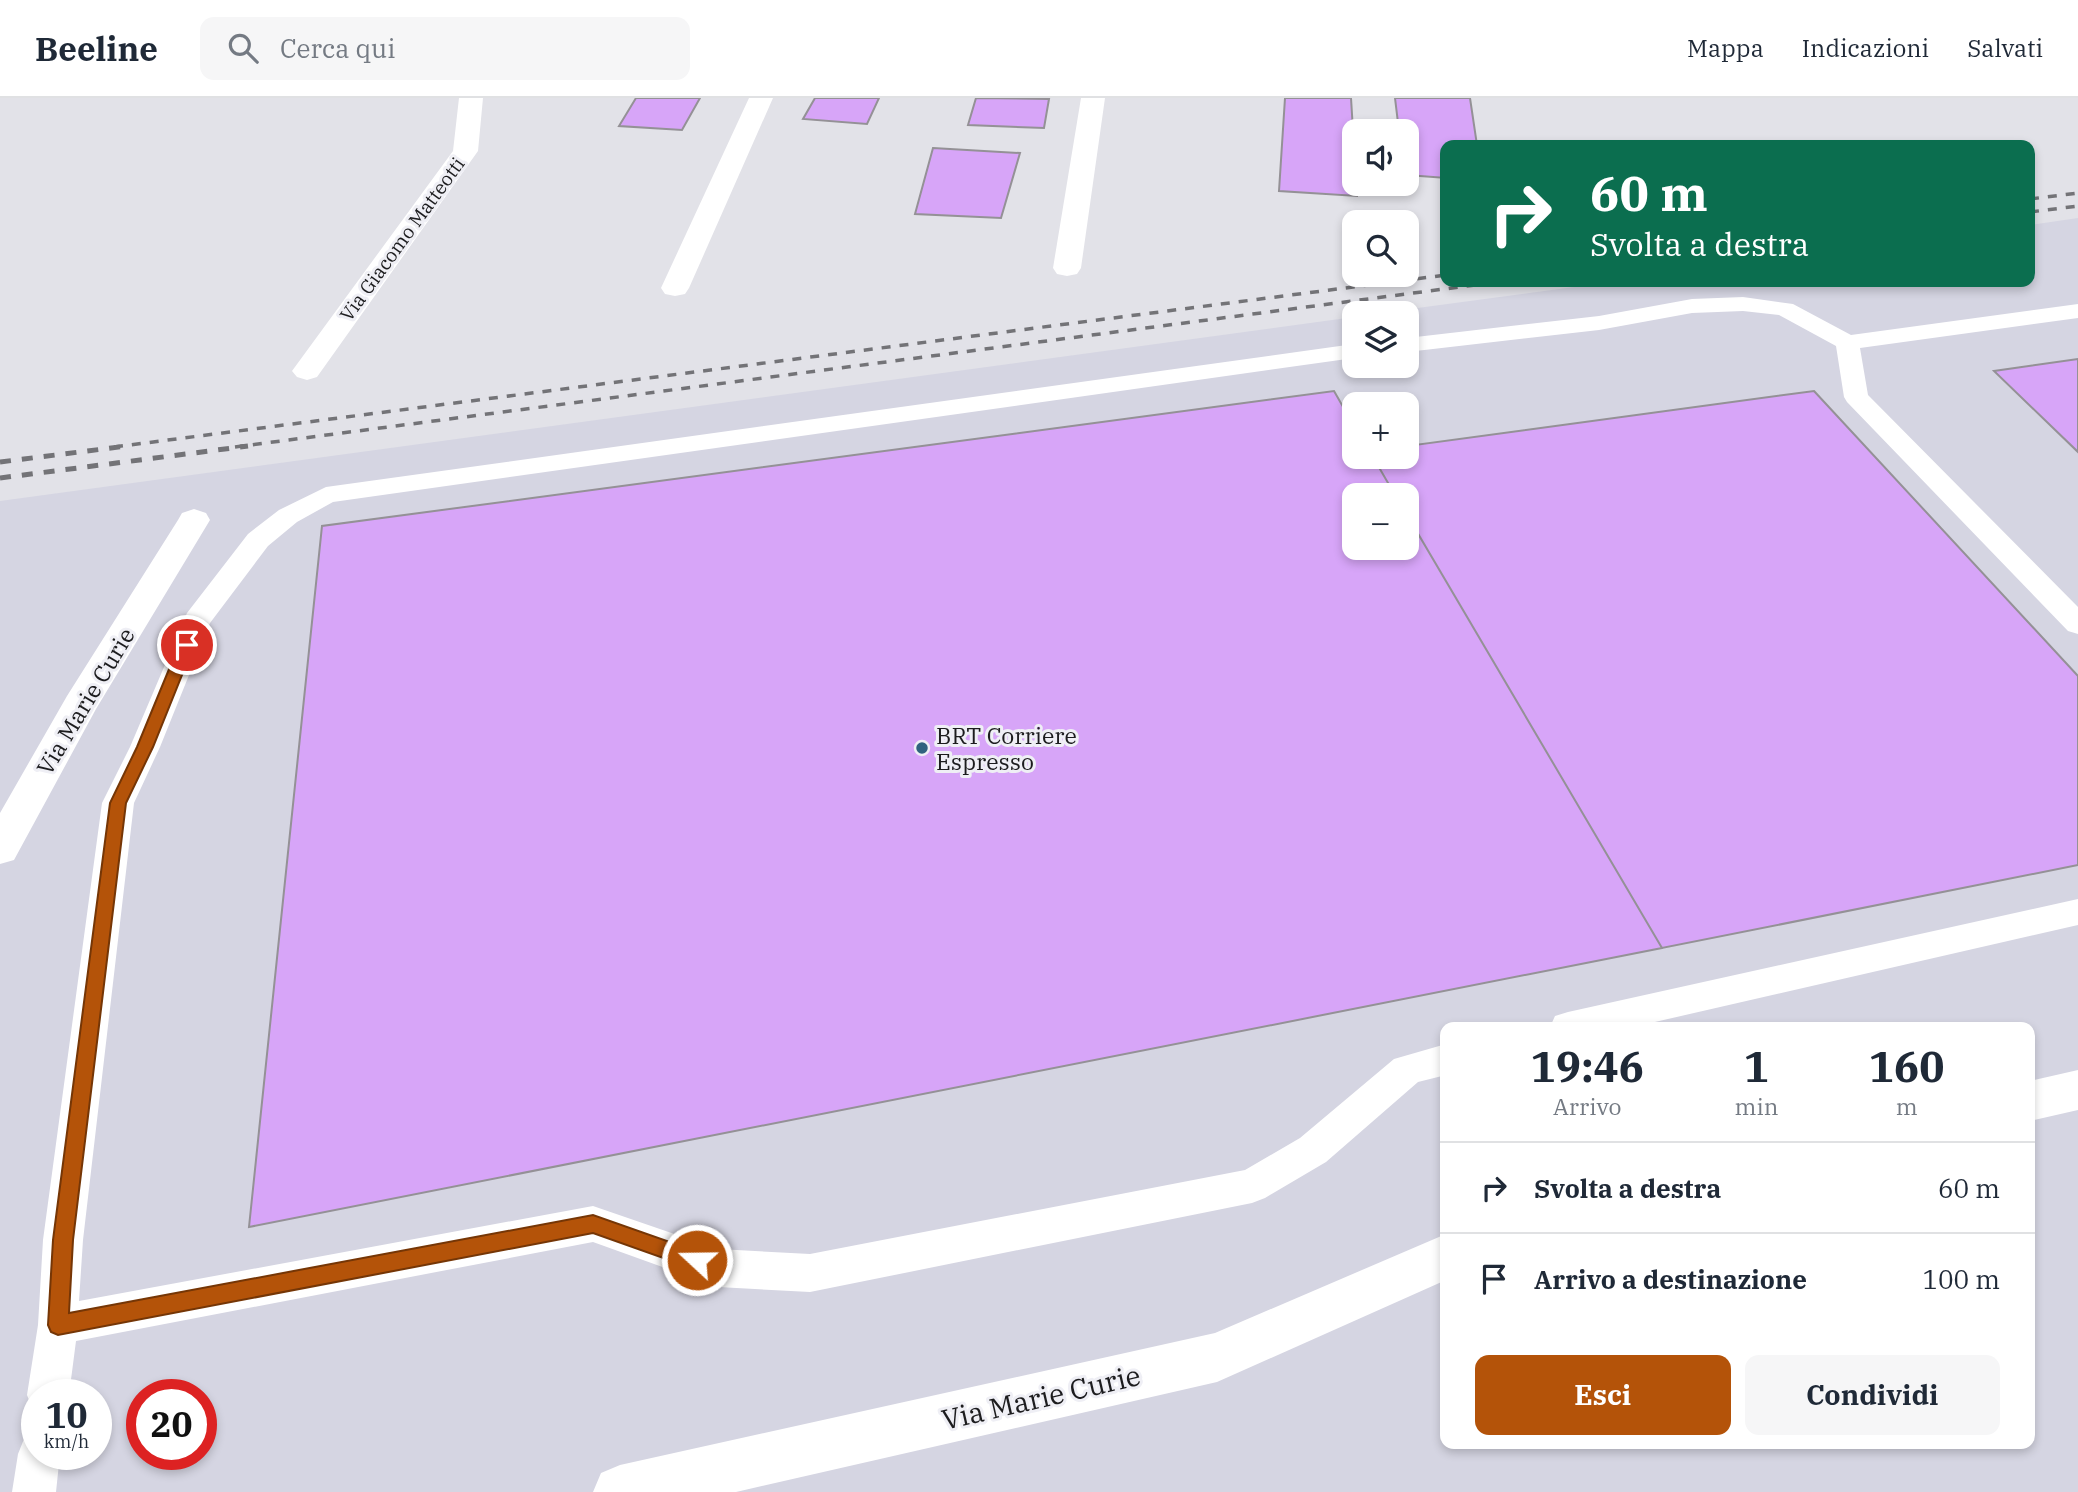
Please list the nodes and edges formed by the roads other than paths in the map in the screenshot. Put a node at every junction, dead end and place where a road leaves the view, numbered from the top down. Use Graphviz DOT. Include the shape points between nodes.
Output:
graph roads {
  1 [pos="471,98"];
  2 [pos="761,98"];
  3 [pos="1093,98"];
  4 [pos="1067,268"];
  5 [pos="675,288"];
  6 [pos="2078,311"];
  7 [pos="1847,343"];
  8 [pos="1419,344"];
  9 [pos="1342,353"];
  10 [pos="307,371"];
  11 [pos="194,520"];
  12 [pos="2078,624"];
  13 [pos="0,849"];
  14 [pos="2078,912"];
  15 [pos="1590,1022"];
  16 [pos="1440,1061"];
  17 [pos="2078,1090"];
  18 [pos="2035,1100"];
  19 [pos="1440,1259"];
  20 [pos="58,1325"];
  21 [pos="50,1379"];
  22 [pos="37,1470"];
  23 [pos="34,1492"];
  24 [pos="620,1492"];
  1 -- 10 [label="street, Via Giacomo Matteotti" via="465,151"];
  2 -- 5 [label="street"];
  3 -- 4 [label="street"];
  6 -- 7 [label="lane"];
  7 -- 8 [label="lane" via="1785,309 1743,304 1692,306 1598,323"];
  7 -- 12 [label="lane" via="1856,397"];
  9 -- 20 [label="lane" via="326,495 288,516 258,540 197,620 118,803 63,1240"];
  11 -- 13 [label="street, Via Marie Curie" via="80,705"];
  14 -- 15 [label="lane"];
  16 -- 20 [label="lane" via="1407,1070 1312,1150 1252,1186 810,1273 718,1268 593,1224"];
  17 -- 18 [label="street"];
  19 -- 24 [label="street, Via Marie Curie" via="1217,1357"];
  20 -- 21 [label="lane"];
  22 -- 23 [label="lane"];
}
